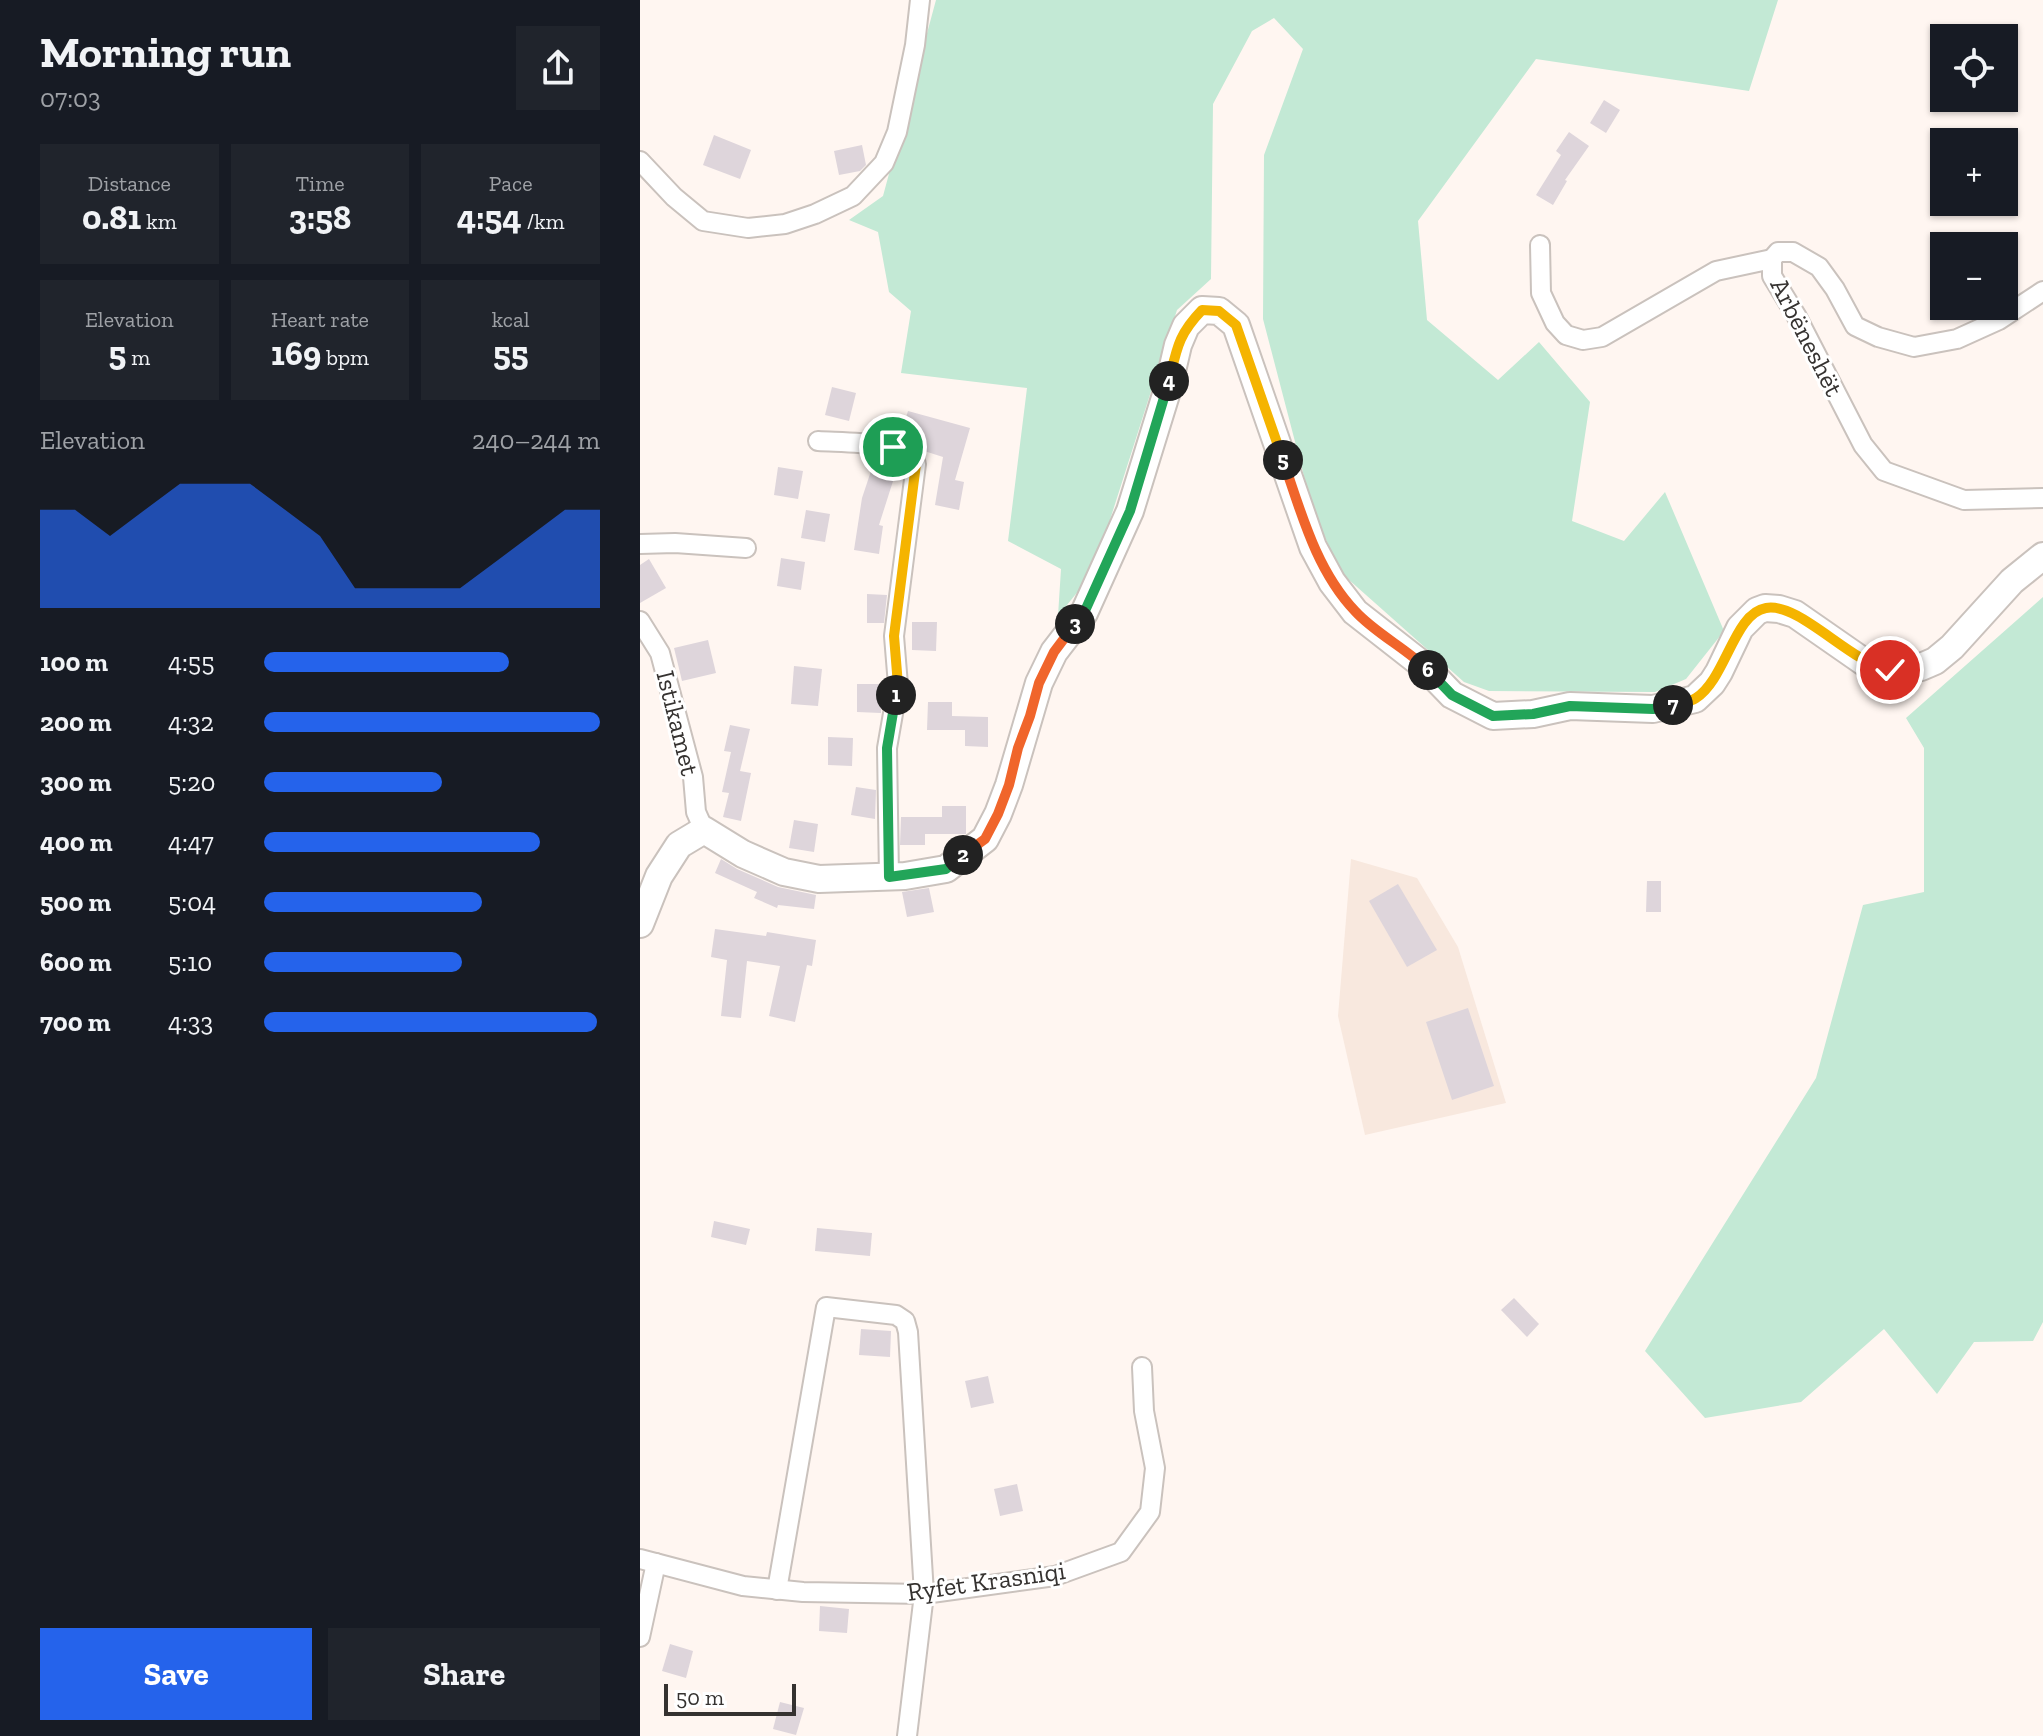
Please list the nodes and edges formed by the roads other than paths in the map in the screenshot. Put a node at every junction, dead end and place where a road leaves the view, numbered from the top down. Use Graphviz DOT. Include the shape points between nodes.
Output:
graph roads {
  1 [pos="920,0"];
  2 [pos="640,161"];
  3 [pos="1540,245"];
  4 [pos="1772,259"];
  5 [pos="2043,291"];
  6 [pos="818,441"];
  7 [pos="2043,498"];
  8 [pos="640,544"];
  9 [pos="746,548"];
  10 [pos="2043,556"];
  11 [pos="640,621"];
  12 [pos="704,830"];
  13 [pos="889,877"];
  14 [pos="640,924"];
  15 [pos="1142,1367"];
  16 [pos="648,1561"];
  17 [pos="777,1590"];
  18 [pos="924,1594"];
  19 [pos="640,1637"];
  20 [pos="907,1736"];
  1 -- 2 [label="street" via="897,132 884,163 853,196 785,224 748,228 703,221"];
  3 -- 4 [label="street" via="1541,293 1555,323 1566,335 1583,340 1602,337 1716,271"];
  4 -- 5 [label="street, Arbëneshët" via="1778,252 1793,252 1819,267 1855,326 1914,347 1957,339"];
  4 -- 7 [label="street, Arbëneshët" via="1772,276 1863,445 1884,471 1964,500"];
  6 -- 13 [label="street" via="893,447 916,464 894,636 898,685 887,748"];
  8 -- 9 [label="street"];
  10 -- 13 [label="street" via="2012,581 1952,647 1921,667 1878,668 1795,614 1765,608 1740,628 1719,672 1695,699 1653,709 1570,706 1493,716 1452,695 1355,612 1332,582 1313,547 1236,325 1219,311 1202,310 1186,326 1178,345 1130,511 1084,613 1054,652 1039,683 1009,785 985,839 946,869"];
  11 -- 12 [label="street, Istikamet" via="660,653"];
  12 -- 13 [label="street" via="784,872 819,879"];
  12 -- 14 [label="street" via="679,845 659,876"];
  15 -- 18 [label="street, Ryfet Krasniqi" via="1155,1468 1150,1512 1121,1552 1055,1576"];
  16 -- 17 [label="street, Ryfet Krasniqi"];
  16 -- 19 [label="street, Ryfet Krasniqi"];
  17 -- 18 [label="street, Ryfet Krasniqi"];
  17 -- 18 [label="street" via="826,1307 896,1315 905,1321"];
  18 -- 20 [label="street"];
}
